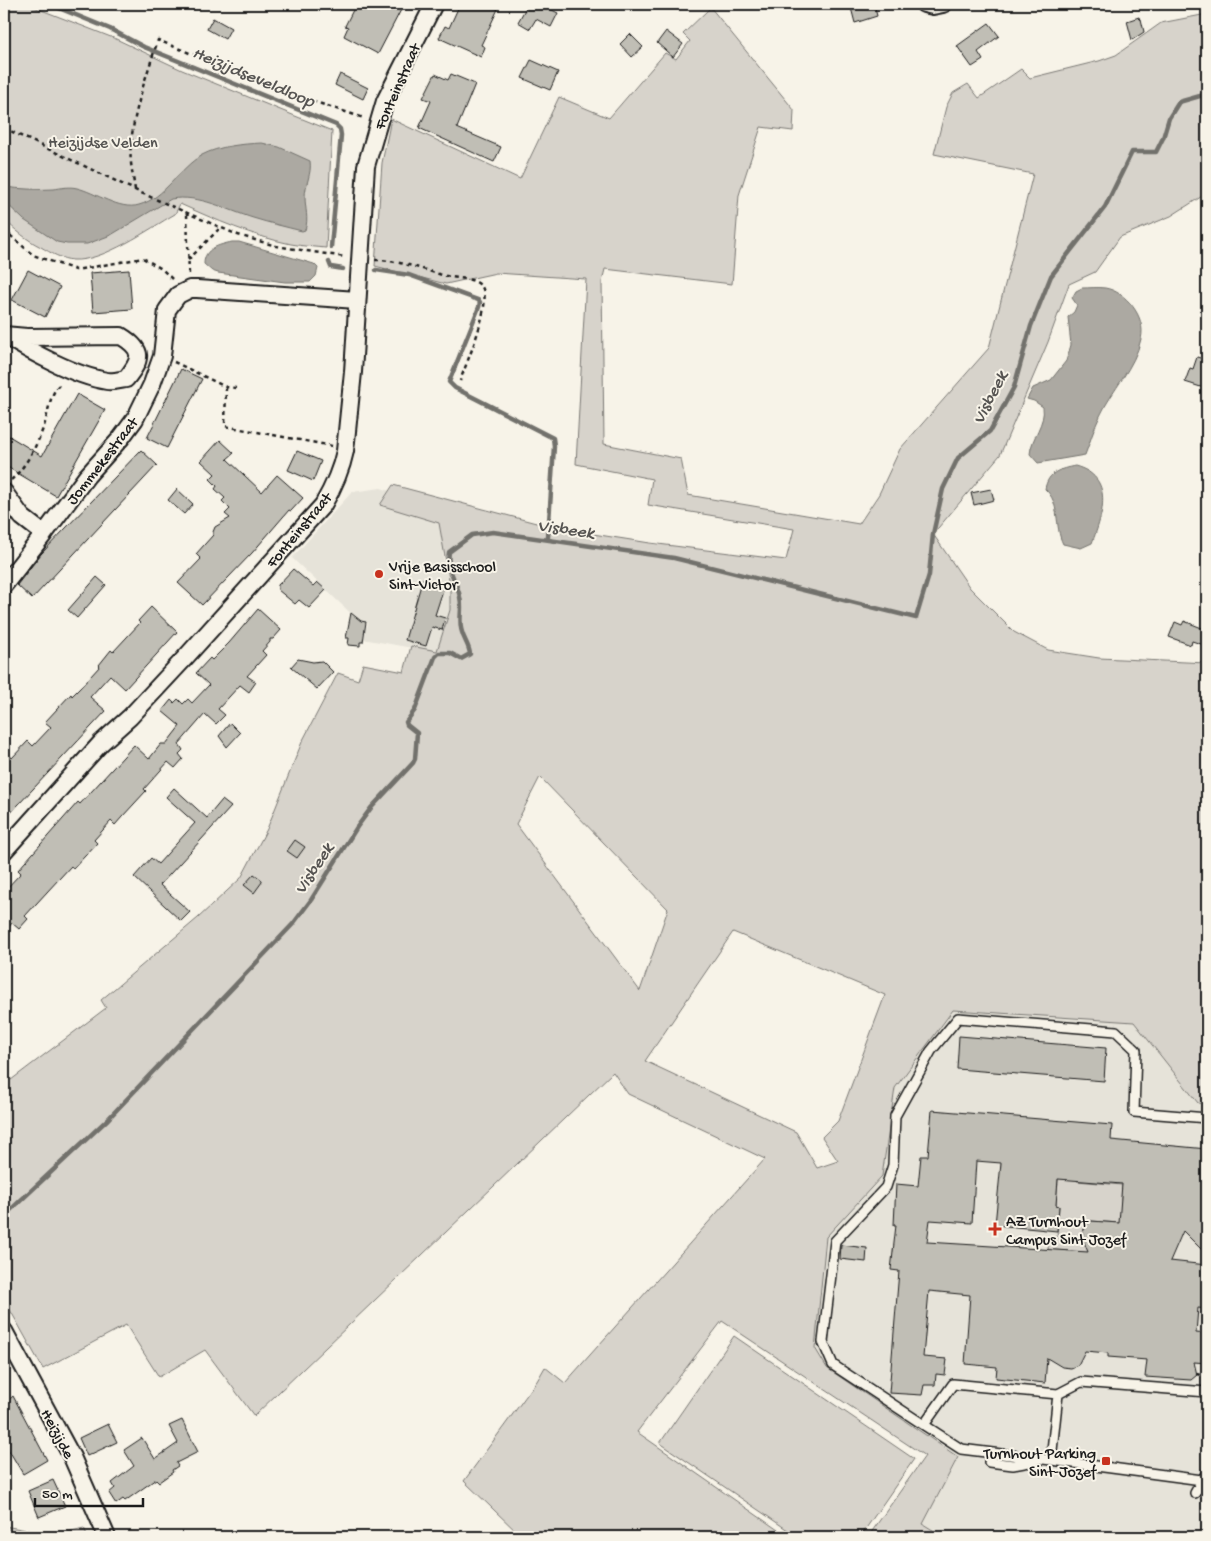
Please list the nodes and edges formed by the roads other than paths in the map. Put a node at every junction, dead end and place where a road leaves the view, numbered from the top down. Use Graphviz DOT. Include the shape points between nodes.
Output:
graph roads {
  1 [pos="434,4"];
  2 [pos="924,4"];
  3 [pos="943,4"];
  4 [pos="357,300"];
  5 [pos="4,334"];
  6 [pos="5,488"];
  7 [pos="44,534"];
  8 [pos="4,584"];
  9 [pos="4,851"];
  10 [pos="1207,1118"];
  11 [pos="4,1331"];
  12 [pos="1207,1392"];
  13 [pos="1058,1394"];
  14 [pos="924,1425"];
  15 [pos="1047,1460"];
  16 [pos="989,1462"];
  17 [pos="1205,1476"];
  18 [pos="1195,1492"];
  19 [pos="107,1537"];
  1 -- 4 [label="street, Fonteinstraat" via="392,87 366,166"];
  2 -- 3 [label="street"];
  4 -- 7 [label="street, Jommekestraat" via="191,290 178,296 167,310 162,356 135,419"];
  4 -- 9 [label="street, Fonteinstraat" via="345,451 329,495 184,659 130,718 101,743"];
  5 -- 5 [label="street" via="26,349 108,381 126,379 137,366 139,356 136,349 121,336 27,337"];
  6 -- 7 [label="street" via="22,516"];
  7 -- 8 [label="street, Jommekestraat"];
  10 -- 14 [label="lane" via="1134,1112 1136,1050 1116,1031 958,1018 932,1051 895,1116 893,1165 886,1187 835,1241 822,1342 833,1365"];
  11 -- 19 [label="street, Heizijde" via="72,1457"];
  12 -- 13 [label="lane" via="1081,1382"];
  13 -- 14 [label="lane" via="953,1384"];
  13 -- 15 [label="lane"];
  14 -- 15 [label="lane" via="961,1449"];
  15 -- 16 [label="lane" via="1013,1465"];
  15 -- 17 [label="lane"];
  17 -- 18 [label="lane"];
}
